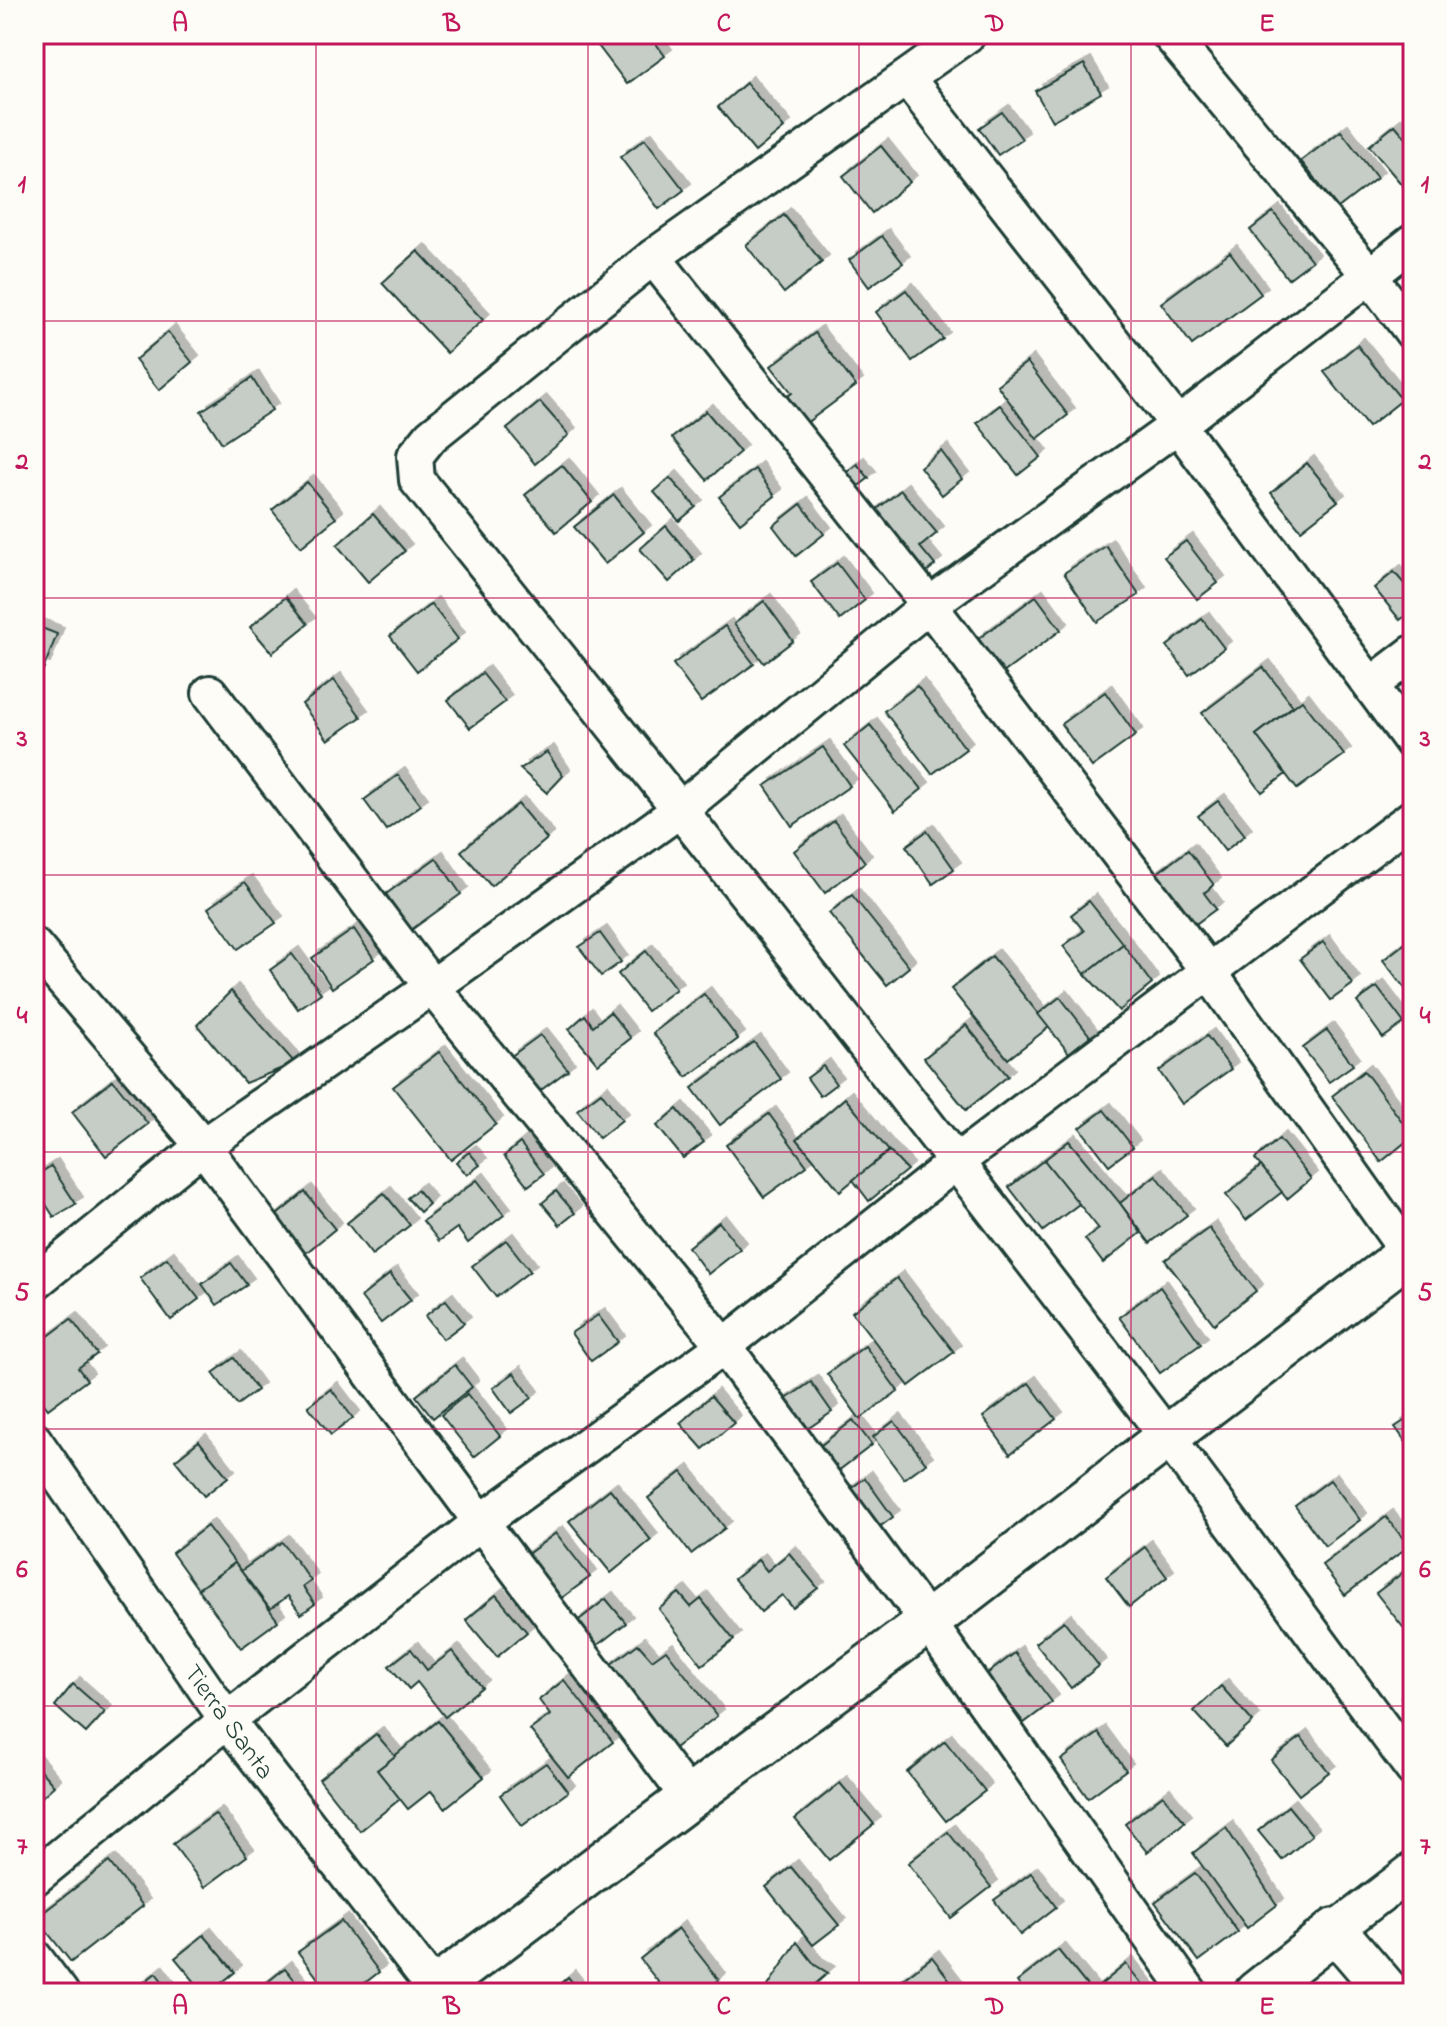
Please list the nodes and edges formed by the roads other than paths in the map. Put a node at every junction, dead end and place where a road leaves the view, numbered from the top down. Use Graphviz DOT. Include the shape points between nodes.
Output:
graph roads {
  1 [pos="968,34"];
  2 [pos="1169,34"];
  3 [pos="907,78"];
  4 [pos="1413,242"];
  5 [pos="653,257"];
  6 [pos="1369,275"];
  7 [pos="1413,333"];
  8 [pos="1178,425"];
  9 [pos="929,605"];
  10 [pos="1413,653"];
  11 [pos="1371,685"];
  12 [pos="210,693"];
  13 [pos="1413,743"];
  14 [pos="681,809"];
  15 [pos="1413,817"];
  16 [pos="34,946"];
  17 [pos="1209,972"];
  18 [pos="432,987"];
  19 [pos="203,1146"];
  20 [pos="956,1162"];
  21 [pos="1411,1255"];
  22 [pos="34,1283"];
  23 [pos="724,1346"];
  24 [pos="1167,1437"];
  25 [pos="34,1440"];
  26 [pos="481,1522"];
  27 [pos="928,1622"];
  28 [pos="227,1720"];
  29 [pos="1413,1769"];
  30 [pos="689,1798"];
  31 [pos="1413,1870"];
  32 [pos="34,1878"];
  33 [pos="1335,1930"];
  34 [pos="34,1957"];
  35 [pos="437,1991"];
  36 [pos="61,1993"];
  37 [pos="1190,1993"];
  38 [pos="1256,1993"];
  39 [pos="1389,1993"];
  1 -- 3 [label="street"];
  2 -- 6 [label="street"];
  3 -- 5 [label="street"];
  3 -- 8 [label="street"];
  4 -- 6 [label="street"];
  5 -- 9 [label="street"];
  5 -- 14 [label="street" via="431,436 415,456 417,480"];
  6 -- 7 [label="street"];
  6 -- 8 [label="street"];
  8 -- 9 [label="street"];
  8 -- 11 [label="street"];
  9 -- 14 [label="street"];
  9 -- 17 [label="street"];
  10 -- 11 [label="street"];
  11 -- 13 [label="street"];
  12 -- 18 [label="street"];
  14 -- 18 [label="street"];
  14 -- 20 [label="street"];
  15 -- 17 [label="street"];
  16 -- 19 [label="street"];
  17 -- 20 [label="street"];
  17 -- 21 [label="street"];
  18 -- 19 [label="street"];
  18 -- 23 [label="street"];
  19 -- 22 [label="street"];
  19 -- 26 [label="street"];
  20 -- 23 [label="street"];
  20 -- 24 [label="street"];
  21 -- 24 [label="street"];
  23 -- 26 [label="street"];
  23 -- 27 [label="street"];
  24 -- 27 [label="street"];
  24 -- 29 [label="street"];
  25 -- 28 [label="street, Tierra Santa"];
  26 -- 28 [label="street"];
  26 -- 30 [label="street"];
  27 -- 30 [label="street"];
  27 -- 37 [label="street"];
  28 -- 32 [label="street"];
  28 -- 35 [label="street, Tierra Santa"];
  30 -- 35 [label="street"];
  31 -- 33 [label="street"];
  33 -- 38 [label="street"];
  33 -- 39 [label="street"];
  34 -- 36 [label="street"];
}
